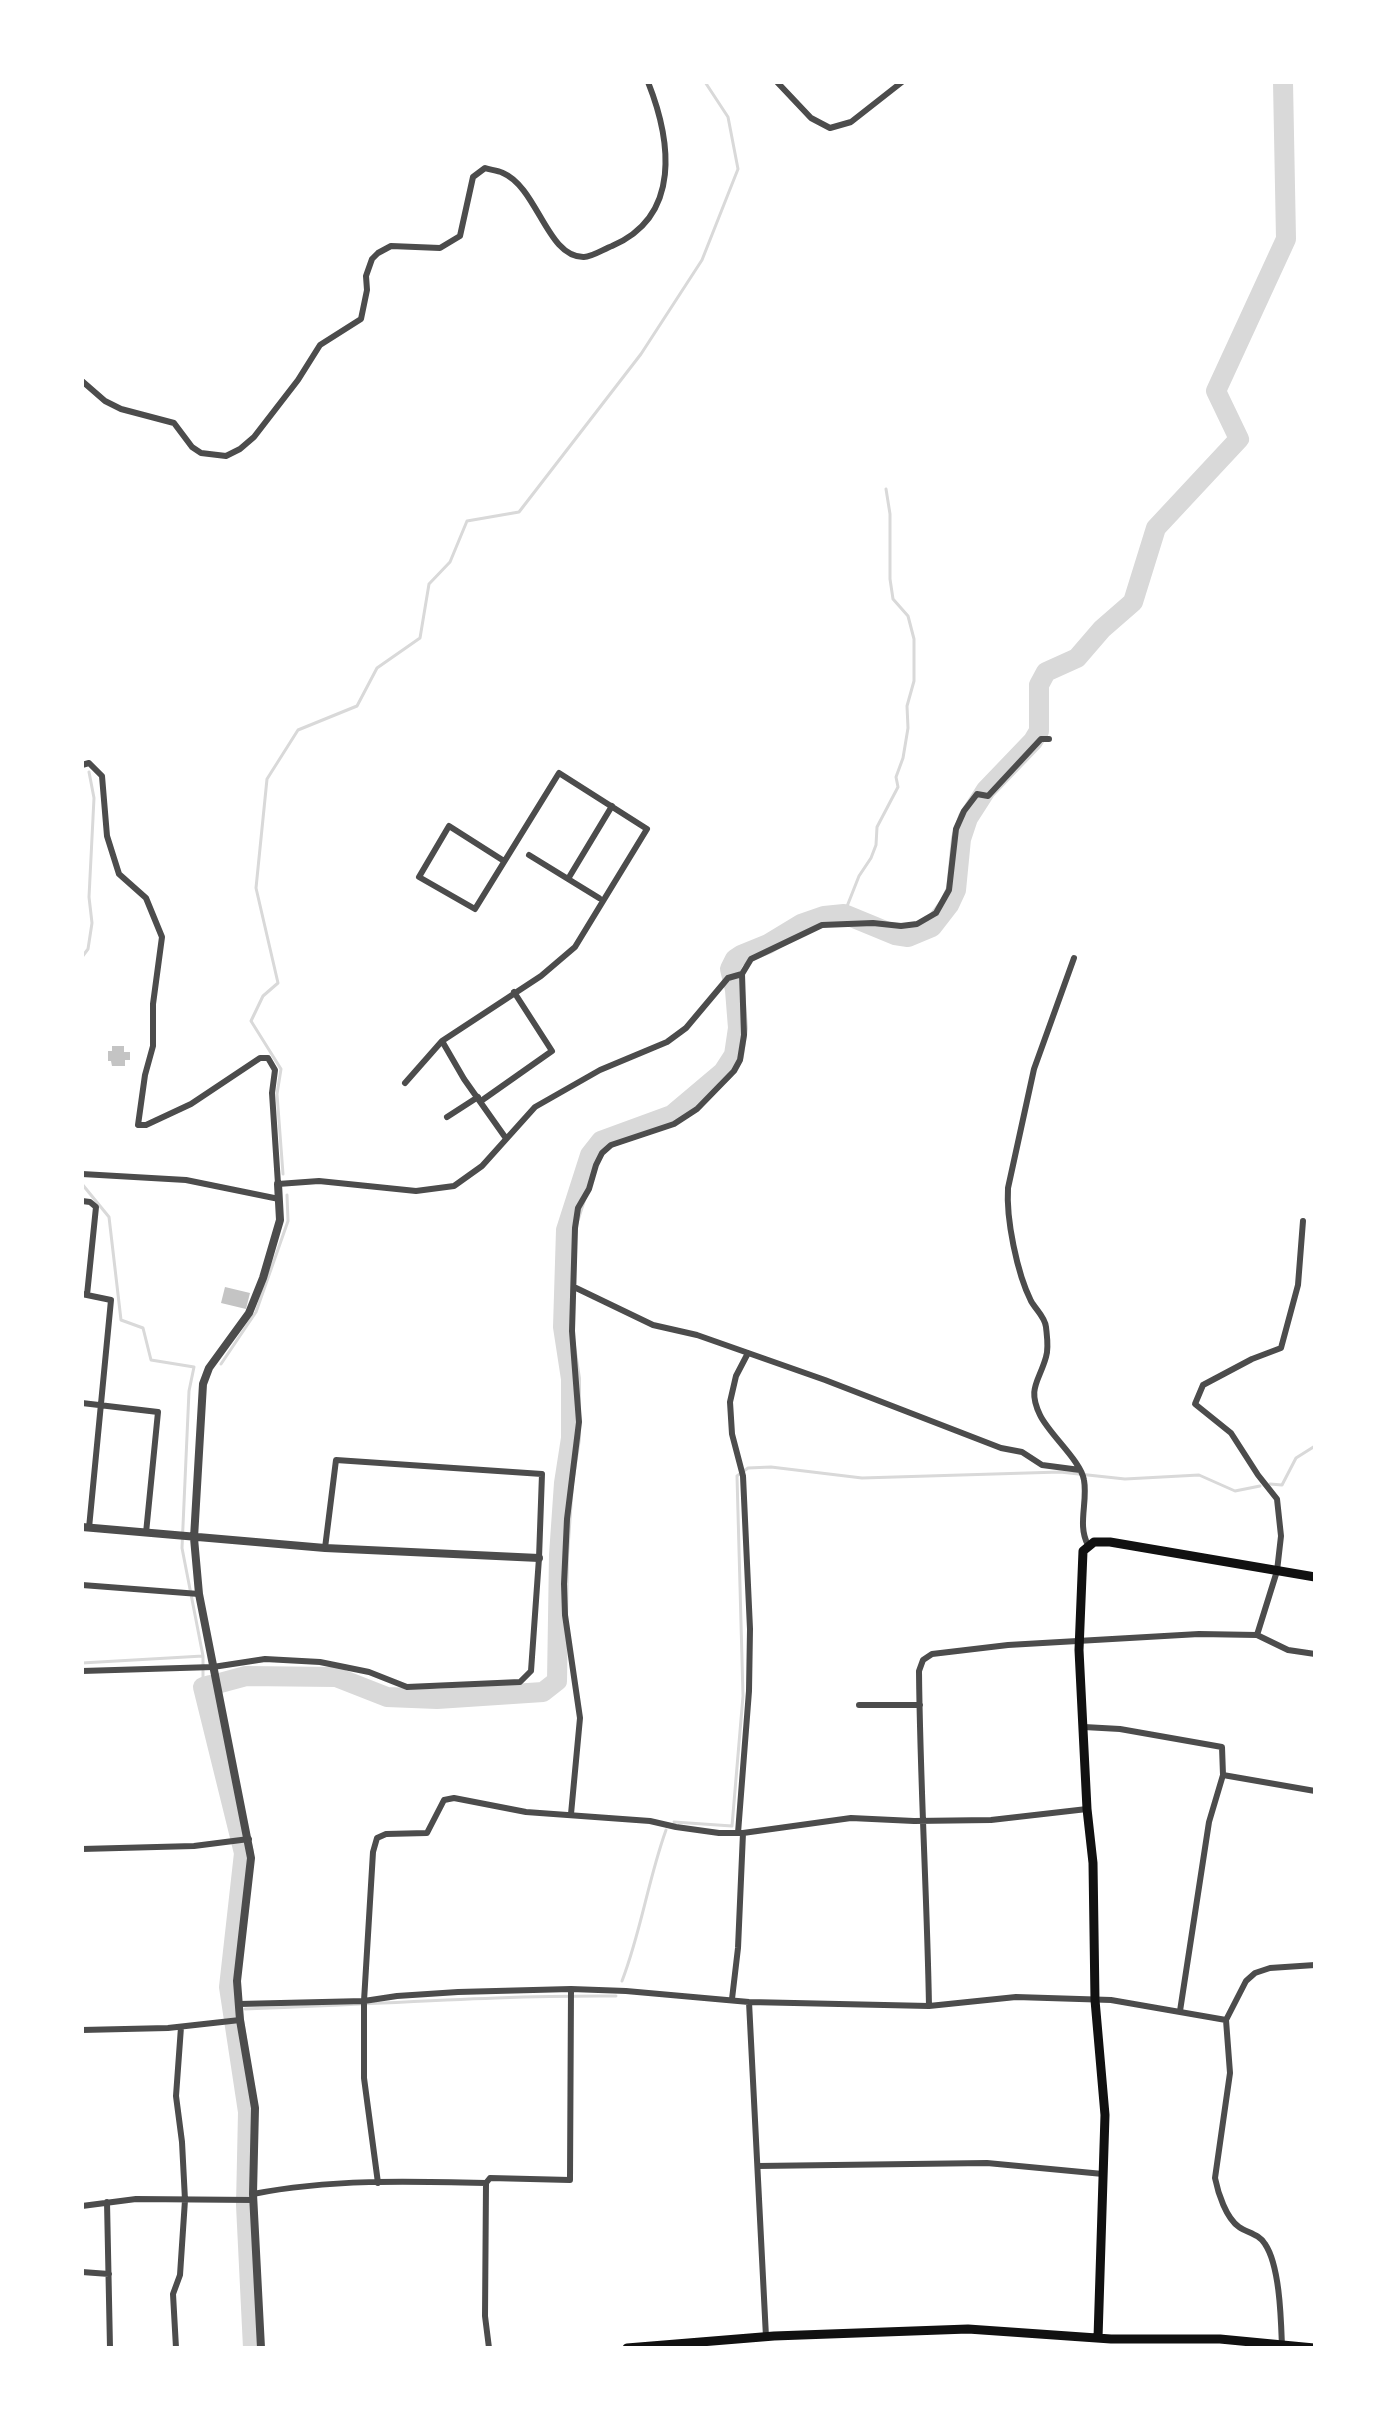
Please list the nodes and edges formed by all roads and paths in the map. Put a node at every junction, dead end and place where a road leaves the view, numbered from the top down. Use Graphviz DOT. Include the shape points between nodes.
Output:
graph roads {
  1 [pos="648,82"];
  2 [pos="777,82"];
  3 [pos="902,82"];
  4 [pos="82,381"];
  5 [pos="1049,739"];
  6 [pos="82,765"];
  7 [pos="612,806"];
  8 [pos="529,855"];
  9 [pos="504,861"];
  10 [pos="568,879"];
  11 [pos="599,898"];
  12 [pos="1074,958"];
  13 [pos="739,975"];
  14 [pos="514,992"];
  15 [pos="442,1041"];
  16 [pos="405,1083"];
  17 [pos="480,1099"];
  18 [pos="447,1117"];
  19 [pos="505,1137"];
  20 [pos="82,1174"];
  21 [pos="278,1184"];
  22 [pos="279,1199"];
  23 [pos="82,1201"];
  24 [pos="1303,1221"];
  25 [pos="574,1287"];
  26 [pos="85,1295"];
  27 [pos="748,1353"];
  28 [pos="82,1403"];
  29 [pos="101,1404"];
  30 [pos="1082,1472"];
  31 [pos="86,1528"];
  32 [pos="146,1533"];
  33 [pos="194,1538"];
  34 [pos="1088,1545"];
  35 [pos="325,1548"];
  36 [pos="539,1558"];
  37 [pos="1277,1571"];
  38 [pos="1315,1577"];
  39 [pos="82,1585"];
  40 [pos="199,1594"];
  41 [pos="1257,1635"];
  42 [pos="1080,1641"];
  43 [pos="1315,1654"];
  44 [pos="213,1667"];
  45 [pos="82,1671"];
  46 [pos="859,1705"];
  47 [pos="920,1705"];
  48 [pos="1084,1727"];
  49 [pos="1223,1775"];
  50 [pos="1315,1791"];
  51 [pos="1087,1809"];
  52 [pos="571,1814"];
  53 [pos="925,1821"];
  54 [pos="741,1833"];
  55 [pos="248,1840"];
  56 [pos="82,1849"];
  57 [pos="1315,1965"];
  58 [pos="571,1993"];
  59 [pos="732,1999"];
  60 [pos="1095,2000"];
  61 [pos="749,2002"];
  62 [pos="239,2004"];
  63 [pos="364,2004"];
  64 [pos="929,2006"];
  65 [pos="1180,2011"];
  66 [pos="235,2020"];
  67 [pos="1226,2020"];
  68 [pos="181,2027"];
  69 [pos="82,2030"];
  70 [pos="758,2166"];
  71 [pos="1103,2174"];
  72 [pos="378,2183"];
  73 [pos="486,2183"];
  74 [pos="250,2198"];
  75 [pos="185,2200"];
  76 [pos="107,2202"];
  77 [pos="82,2206"];
  78 [pos="82,2272"];
  79 [pos="109,2274"];
  80 [pos="770,2336"];
  81 [pos="1098,2338"];
  82 [pos="1111,2343"];
  83 [pos="1282,2346"];
  84 [pos="110,2348"];
  85 [pos="176,2348"];
  86 [pos="261,2348"];
  87 [pos="489,2348"];
  88 [pos="627,2348"];
  89 [pos="774,2348"];
  90 [pos="1314,2348"];
  1 -- 4 [label="street" via="665,135 666,170 654,209 627,239 584,257 566,253 519,185 504,173 485,168 473,177 460,236 440,248 391,246 372,259 361,319 320,345 240,449 226,456 201,453 174,423 121,409"];
  2 -- 3 [label="street" via="811,118 830,128 851,122"];
  5 -- 13 [label="street" via="1041,739 988,796 974,796 964,811 956,829 949,890 936,913 901,926 812,928 750,958"];
  6 -- 21 [label="street" via="89,763 102,776 107,836 119,874 146,898 162,937 153,1046 138,1125 191,1104 260,1058 268,1058 275,1070"];
  7 -- 9 [label="street" via="559,773"];
  7 -- 10 [label="street"];
  7 -- 14 [label="street" via="647,829 575,947"];
  8 -- 10 [label="street"];
  9 -- 9 [label="street" via="475,909 419,877 449,826"];
  10 -- 11 [label="street"];
  12 -- 30 [label="street" via="1034,1069 1007,1207 1027,1289 1045,1322 1046,1356 1032,1389 1034,1401"];
  13 -- 19 [label="street" via="728,978 686,1028 667,1042 560,1091"];
  13 -- 25 [label="street" via="744,1035 740,1060 697,1109 602,1153 578,1208"];
  14 -- 15 [label="street"];
  14 -- 17 [label="street" via="552,1051"];
  15 -- 16 [label="street"];
  15 -- 17 [label="street"];
  17 -- 18 [label="street"];
  17 -- 19 [label="street"];
  19 -- 21 [label="street" via="473,1174 442,1189 319,1181"];
  20 -- 22 [label="street" via="186,1180"];
  21 -- 22 [label="street"];
  22 -- 33 [label="street" via="280,1220 249,1313 203,1384"];
  23 -- 26 [label="street" via="96,1207"];
  24 -- 37 [label="street" via="1298,1285 1281,1348 1203,1385 1195,1404 1231,1433 1277,1499"];
  25 -- 27 [label="street" via="653,1325"];
  25 -- 52 [label="street" via="579,1422 564,1584 580,1718"];
  26 -- 29 [label="street" via="111,1300"];
  27 -- 30 [label="street" via="1022,1452 1042,1465"];
  27 -- 54 [label="street" via="730,1402 742,1473 750,1645"];
  28 -- 29 [label="street"];
  29 -- 31 [label="street"];
  29 -- 32 [label="street" via="158,1412"];
  30 -- 34 [label="street" via="1082,1535"];
  31 -- 32 [label="street"];
  32 -- 33 [label="street"];
  33 -- 35 [label="street"];
  33 -- 40 [label="street"];
  34 -- 37 [label="main road" via="1110,1542"];
  34 -- 42 [label="main road" via="1082,1562"];
  35 -- 36 [label="street"];
  35 -- 36 [label="street" via="336,1460 542,1474"];
  36 -- 44 [label="street" via="531,1671 520,1682 407,1687 320,1662 265,1659"];
  37 -- 38 [label="main road"];
  37 -- 41 [label="street"];
  39 -- 40 [label="street"];
  40 -- 44 [label="street"];
  41 -- 42 [label="street"];
  41 -- 43 [label="street" via="1288,1650"];
  42 -- 47 [label="street" via="932,1654 919,1671"];
  42 -- 48 [label="main road"];
  44 -- 45 [label="street"];
  44 -- 55 [label="street"];
  46 -- 47 [label="street"];
  47 -- 53 [label="street"];
  48 -- 49 [label="street" via="1222,1747"];
  48 -- 51 [label="main road"];
  49 -- 50 [label="street"];
  49 -- 65 [label="street" via="1209,1822"];
  51 -- 53 [label="street"];
  51 -- 60 [label="main road"];
  52 -- 54 [label="street"];
  52 -- 63 [label="street" via="526,1812 454,1798 444,1800 427,1833 377,1838"];
  53 -- 54 [label="street" via="851,1818"];
  53 -- 64 [label="street"];
  54 -- 59 [label="street"];
  55 -- 56 [label="street"];
  55 -- 62 [label="street"];
  57 -- 67 [label="street" via="1255,1973"];
  58 -- 59 [label="street"];
  58 -- 63 [label="street" via="458,1992"];
  58 -- 73 [label="street" via="570,2180 490,2178"];
  59 -- 61 [label="street"];
  60 -- 64 [label="street" via="1016,1997"];
  60 -- 65 [label="street"];
  60 -- 71 [label="main road" via="1105,2115"];
  61 -- 64 [label="street"];
  61 -- 70 [label="street"];
  62 -- 63 [label="street"];
  62 -- 66 [label="street"];
  63 -- 72 [label="street" via="364,2078"];
  65 -- 67 [label="street"];
  66 -- 68 [label="street"];
  66 -- 74 [label="street" via="255,2108"];
  67 -- 83 [label="street" via="1230,2073 1215,2178 1236,2226 1266,2245"];
  68 -- 69 [label="street"];
  68 -- 75 [label="street" via="176,2096"];
  70 -- 71 [label="street" via="987,2163"];
  70 -- 80 [label="street"];
  71 -- 81 [label="main road"];
  72 -- 73 [label="street"];
  72 -- 74 [label="street" via="286,2188"];
  73 -- 87 [label="street"];
  74 -- 75 [label="street"];
  74 -- 86 [label="street"];
  75 -- 76 [label="street"];
  75 -- 85 [label="street" via="180,2275 173,2294"];
  76 -- 77 [label="street"];
  76 -- 79 [label="street"];
  78 -- 79 [label="street"];
  79 -- 84 [label="street"];
  80 -- 81 [label="main road" via="968,2329"];
  80 -- 88 [label="main road"];
  80 -- 89 [label="street"];
  81 -- 82 [label="main road"];
  82 -- 83 [label="main road" via="1220,2339"];
  83 -- 90 [label="main road"];
}
